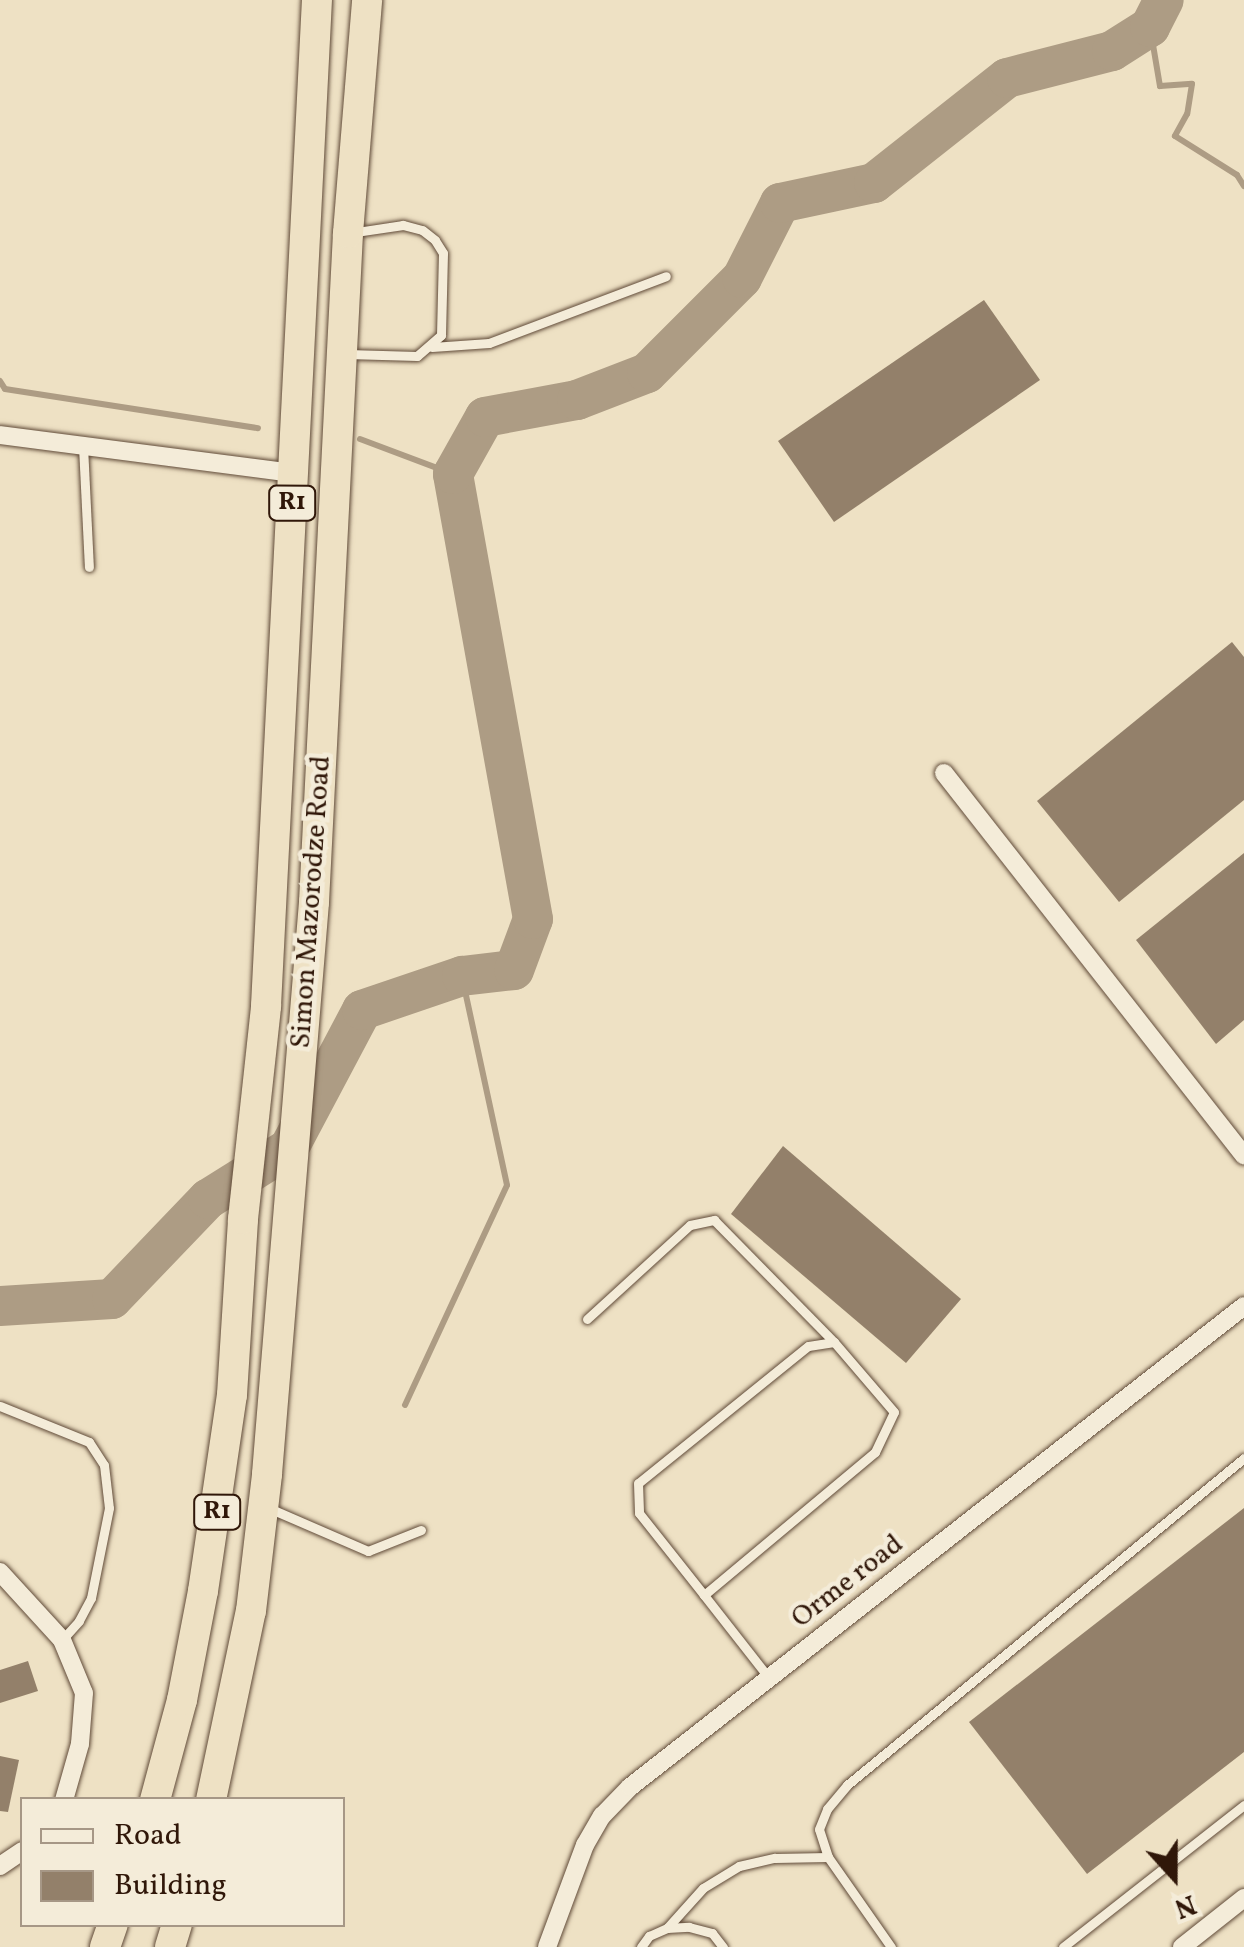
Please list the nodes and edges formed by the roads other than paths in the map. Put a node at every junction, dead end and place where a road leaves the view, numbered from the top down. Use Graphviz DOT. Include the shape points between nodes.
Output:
graph roads {
  1 [pos="318,0"];
  2 [pos="367,0"];
  3 [pos="348,233"];
  4 [pos="666,276"];
  5 [pos="432,347"];
  6 [pos="344,354"];
  7 [pos="0,435"];
  8 [pos="83,446"];
  9 [pos="294,473"];
  10 [pos="88,567"];
  11 [pos="944,774"];
  12 [pos="1244,1155"];
  13 [pos="1244,1306"];
  14 [pos="587,1318"];
  15 [pos="834,1342"];
  16 [pos="0,1406"];
  17 [pos="1244,1458"];
  18 [pos="264,1505"];
  19 [pos="421,1530"];
  20 [pos="0,1572"];
  21 [pos="704,1596"];
  22 [pos="62,1640"];
  23 [pos="769,1678"];
  24 [pos="65,1797"];
  25 [pos="156,1797"];
  26 [pos="212,1797"];
  27 [pos="1244,1805"];
  28 [pos="828,1857"];
  29 [pos="1244,1898"];
  30 [pos="666,1928"];
  31 [pos="547,1947"];
  32 [pos="640,1947"];
  33 [pos="723,1947"];
  34 [pos="891,1947"];
  35 [pos="1063,1947"];
  36 [pos="1182,1947"];
  1 -- 9 [label="highway, Simon Mazorodze Road / R1"];
  2 -- 3 [label="highway, Simon Mazorodze Road / R1"];
  3 -- 5 [label="lane" via="403,226 435,240 443,253 440,335"];
  3 -- 6 [label="highway, Simon Mazorodze Road / R1"];
  4 -- 5 [label="lane" via="488,343"];
  5 -- 6 [label="lane" via="401,359"];
  6 -- 18 [label="highway, Simon Mazorodze Road / R1" via="306,1003"];
  7 -- 8 [label="street"];
  8 -- 9 [label="street"];
  8 -- 10 [label="lane"];
  9 -- 25 [label="highway, Simon Mazorodze Road / R1" via="266,1006 224,1477 182,1700"];
  11 -- 12 [label="street"];
  13 -- 23 [label="street, Orme road"];
  14 -- 15 [label="lane" via="690,1225 714,1220"];
  15 -- 21 [label="lane" via="894,1412 875,1452"];
  15 -- 21 [label="lane" via="808,1346 638,1483 639,1513"];
  16 -- 22 [label="lane" via="88,1442 104,1465 109,1508 91,1598"];
  17 -- 28 [label="lane" via="847,1785 819,1830"];
  18 -- 19 [label="lane" via="368,1551"];
  18 -- 26 [label="highway, Simon Mazorodze Road / R1" via="251,1611"];
  20 -- 22 [label="street"];
  21 -- 23 [label="lane"];
  22 -- 24 [label="street" via="84,1693"];
  23 -- 31 [label="street, Orme road" via="602,1816"];
  27 -- 35 [label="lane"];
  28 -- 30 [label="lane" via="739,1866 703,1888"];
  28 -- 34 [label="lane"];
  29 -- 36 [label="street"];
  30 -- 32 [label="lane"];
  30 -- 33 [label="lane" via="712,1934"];
}
